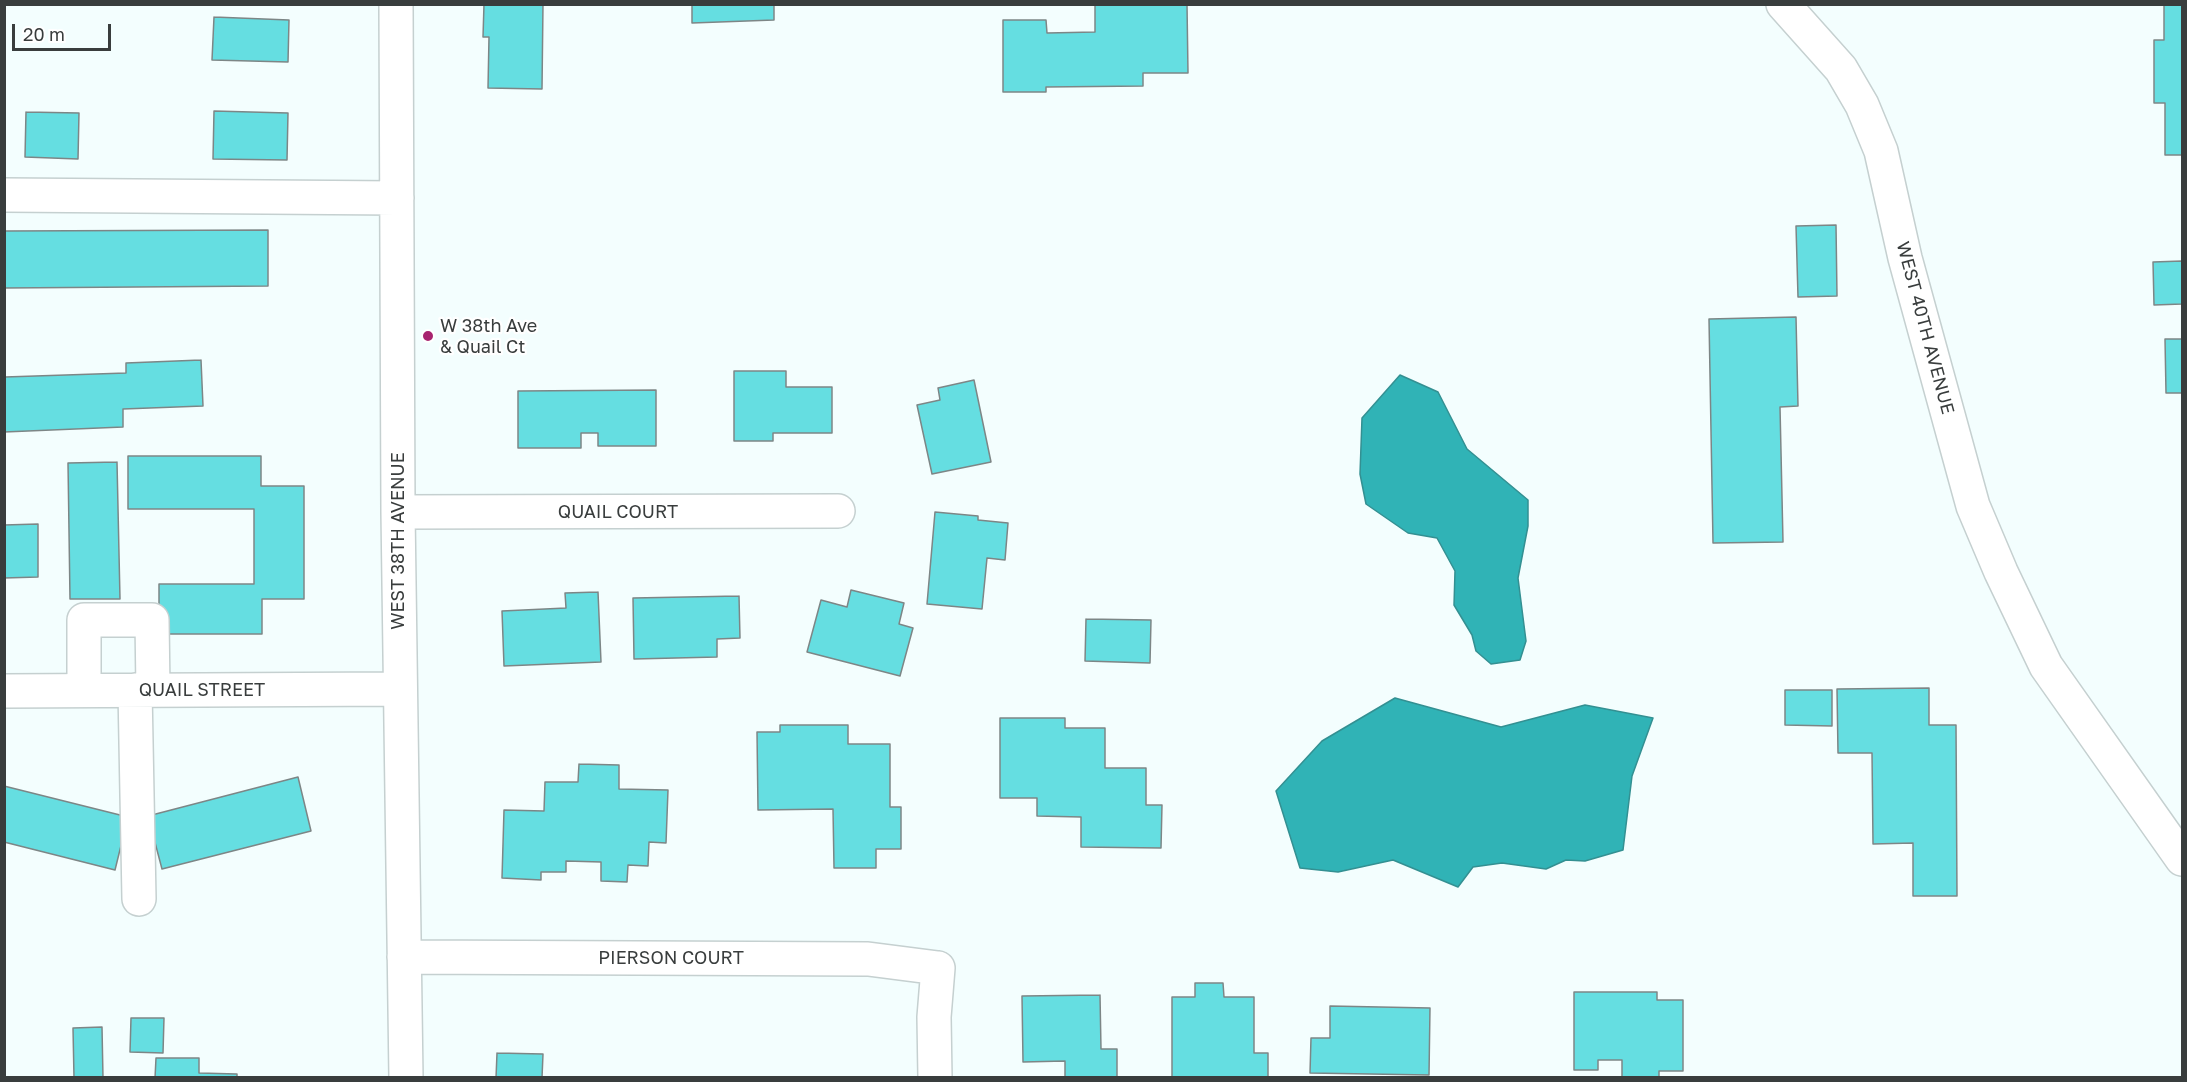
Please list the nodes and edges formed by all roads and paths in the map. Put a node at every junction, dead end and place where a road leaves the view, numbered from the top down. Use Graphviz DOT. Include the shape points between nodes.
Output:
graph roads {
  1 [pos="396,4"];
  2 [pos="1783,4"];
  3 [pos="4,195"];
  4 [pos="397,198"];
  5 [pos="838,511"];
  6 [pos="398,512"];
  7 [pos="399,689"];
  8 [pos="84,690"];
  9 [pos="144,690"];
  10 [pos="4,691"];
  11 [pos="2182,859"];
  12 [pos="140,899"];
  13 [pos="404,957"];
  14 [pos="406,1077"];
  15 [pos="935,1077"];
  1 -- 4 [label="street, WEST 38TH AVENUE"];
  2 -- 11 [label="street, WEST 40TH AVENUE" via="1841,69 1862,105 1881,151 1905,258 1973,506 2046,666"];
  3 -- 4 [label="street"];
  4 -- 6 [label="street, WEST 38TH AVENUE"];
  5 -- 6 [label="street, QUAIL COURT"];
  6 -- 7 [label="street, WEST 38TH AVENUE"];
  7 -- 9 [label="street, QUAIL STREET"];
  7 -- 13 [label="street, WEST 38TH AVENUE"];
  8 -- 9 [label="street, QUAIL STREET"];
  8 -- 9 [label="street" via="84,620 152,620"];
  8 -- 10 [label="street, QUAIL STREET"];
  9 -- 12 [label="street"];
  13 -- 14 [label="street, WEST 38TH AVENUE"];
  13 -- 15 [label="street, PIERSON COURT" via="945,959 934,1017"];
}
